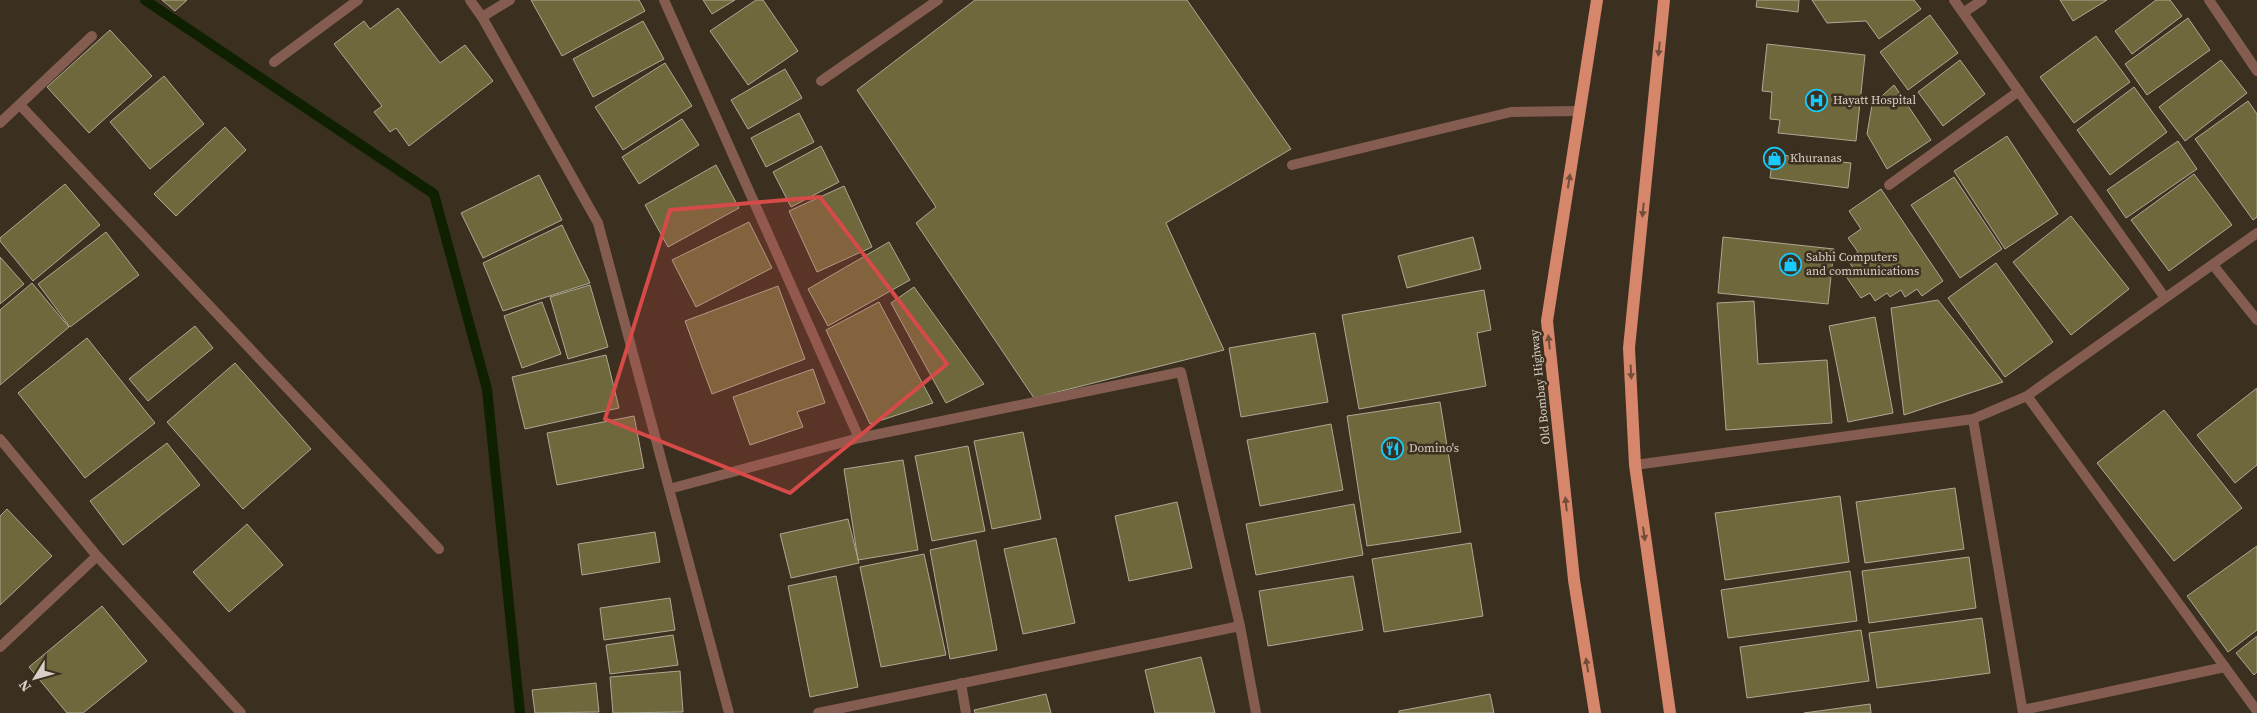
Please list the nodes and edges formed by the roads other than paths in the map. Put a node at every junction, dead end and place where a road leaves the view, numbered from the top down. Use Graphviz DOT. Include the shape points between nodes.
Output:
graph roads {
  1 [pos="358,0"];
  2 [pos="470,0"];
  3 [pos="510,0"];
  4 [pos="664,0"];
  5 [pos="938,0"];
  6 [pos="1597,0"];
  7 [pos="1664,0"];
  8 [pos="1954,0"];
  9 [pos="1982,0"];
  10 [pos="2209,0"];
  11 [pos="1963,13"];
  12 [pos="482,17"];
  13 [pos="92,36"];
  14 [pos="274,62"];
  15 [pos="2257,71"];
  16 [pos="820,81"];
  17 [pos="2019,91"];
  18 [pos="20,105"];
  19 [pos="1580,111"];
  20 [pos="0,122"];
  21 [pos="1292,165"];
  22 [pos="1889,185"];
  23 [pos="2257,233"];
  24 [pos="2213,265"];
  25 [pos="2165,298"];
  26 [pos="2257,320"];
  27 [pos="2027,396"];
  28 [pos="1974,419"];
  29 [pos="859,438"];
  30 [pos="0,439"];
  31 [pos="1635,465"];
  32 [pos="669,489"];
  33 [pos="438,549"];
  34 [pos="97,556"];
  35 [pos="1240,626"];
  36 [pos="0,647"];
  37 [pos="2225,667"];
  38 [pos="961,683"];
  39 [pos="2257,711"];
  40 [pos="2023,712"];
  41 [pos="241,713"];
  42 [pos="729,713"];
  43 [pos="818,713"];
  44 [pos="966,713"];
  45 [pos="1256,713"];
  46 [pos="1595,713"];
  47 [pos="1670,713"];
  1 -- 14 [label="street"];
  2 -- 12 [label="street"];
  3 -- 12 [label="street"];
  4 -- 29 [label="street"];
  5 -- 16 [label="street"];
  6 -- 19 [label="main road, Old Bombay Highway"];
  7 -- 31 [label="main road, one-way" via="1630,348"];
  8 -- 11 [label="street"];
  9 -- 11 [label="street"];
  10 -- 15 [label="street"];
  11 -- 17 [label="street"];
  12 -- 32 [label="street" via="598,224"];
  13 -- 18 [label="street"];
  17 -- 22 [label="street"];
  17 -- 25 [label="street"];
  18 -- 20 [label="street"];
  18 -- 33 [label="street"];
  19 -- 21 [label="street" via="1511,112"];
  46 -- 19 [label="main road, Old Bombay Highway, one-way" via="1574,580 1547,321"];
  23 -- 24 [label="street"];
  24 -- 25 [label="street"];
  24 -- 26 [label="street"];
  25 -- 27 [label="street"];
  27 -- 28 [label="street"];
  27 -- 37 [label="street"];
  28 -- 31 [label="street"];
  28 -- 40 [label="street"];
  29 -- 32 [label="street"];
  29 -- 35 [label="street" via="1181,372"];
  30 -- 34 [label="street"];
  31 -- 47 [label="main road, one-way"];
  32 -- 42 [label="street"];
  34 -- 36 [label="street"];
  34 -- 41 [label="street"];
  35 -- 38 [label="street"];
  35 -- 45 [label="street"];
  37 -- 39 [label="street"];
  37 -- 40 [label="street"];
  38 -- 43 [label="street"];
  38 -- 44 [label="street"];
}
